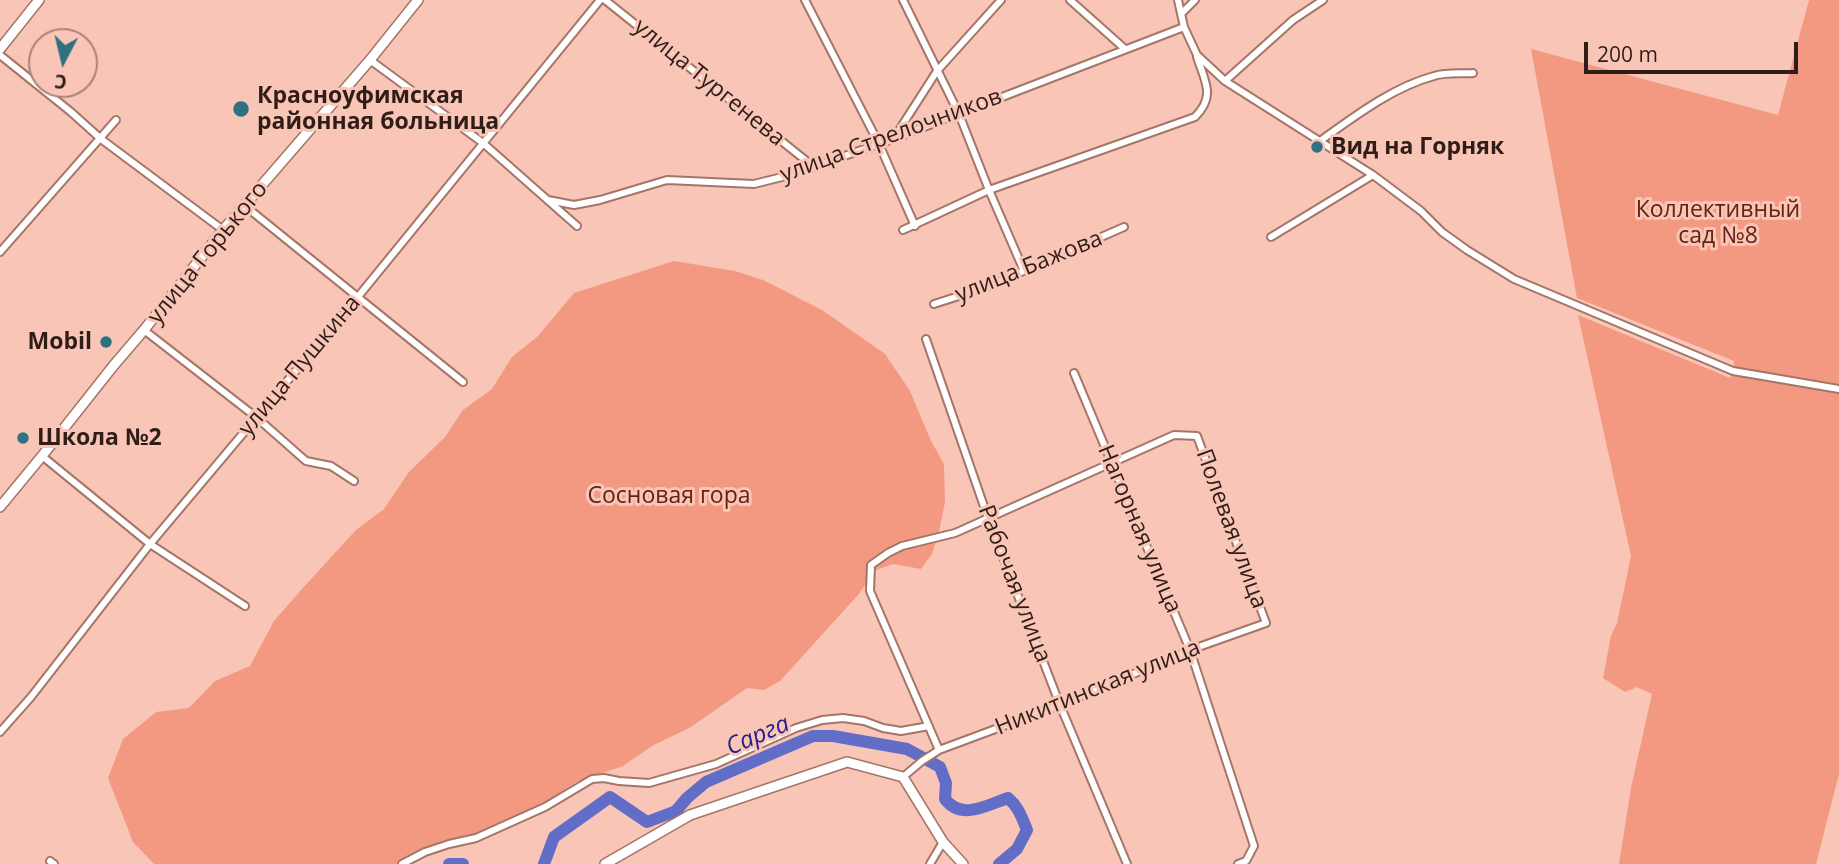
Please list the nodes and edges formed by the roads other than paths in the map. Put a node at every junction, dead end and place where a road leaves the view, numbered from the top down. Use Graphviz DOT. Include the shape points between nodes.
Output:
graph roads {
  1 [pos="39,0"];
  2 [pos="418,0"];
  3 [pos="602,0"];
  4 [pos="805,0"];
  5 [pos="903,0"];
  6 [pos="1001,0"];
  7 [pos="1070,0"];
  8 [pos="1178,0"];
  9 [pos="1195,0"];
  10 [pos="1323,0"];
  11 [pos="1182,13"];
  12 [pos="1184,27"];
  13 [pos="0,49"];
  14 [pos="1125,49"];
  15 [pos="0,55"];
  16 [pos="1197,55"];
  17 [pos="369,60"];
  18 [pos="937,71"];
  19 [pos="1473,73"];
  20 [pos="1225,81"];
  21 [pos="959,114"];
  22 [pos="116,120"];
  23 [pos="101,139"];
  24 [pos="892,139"];
  25 [pos="1320,141"];
  26 [pos="483,143"];
  27 [pos="879,144"];
  28 [pos="814,167"];
  29 [pos="1373,175"];
  30 [pos="989,190"];
  31 [pos="548,200"];
  32 [pos="245,206"];
  33 [pos="577,226"];
  34 [pos="915,226"];
  35 [pos="1124,227"];
  36 [pos="223,230"];
  37 [pos="903,230"];
  38 [pos="1271,237"];
  39 [pos="0,252"];
  40 [pos="1024,271"];
  41 [pos="357,298"];
  42 [pos="934,304"];
  43 [pos="144,330"];
  44 [pos="926,339"];
  45 [pos="1074,373"];
  46 [pos="463,382"];
  47 [pos="1839,389"];
  48 [pos="256,417"];
  49 [pos="43,456"];
  50 [pos="1112,463"];
  51 [pos="354,481"];
  52 [pos="0,507"];
  53 [pos="988,517"];
  54 [pos="150,544"];
  55 [pos="245,606"];
  56 [pos="1266,623"];
  57 [pos="1190,650"];
  58 [pos="1060,705"];
  59 [pos="929,726"];
  60 [pos="0,732"];
  61 [pos="939,750"];
  62 [pos="903,777"];
  63 [pos="943,842"];
  64 [pos="402,864"];
  65 [pos="605,864"];
  66 [pos="930,864"];
  67 [pos="963,864"];
  68 [pos="1127,864"];
  69 [pos="1238,864"];
  1 -- 13 [label="street"];
  2 -- 17 [label="street, улица Горького"];
  3 -- 26 [label="street, улица Пушкина"];
  3 -- 28 [label="street, улица Тургенева"];
  4 -- 27 [label="street"];
  5 -- 18 [label="street"];
  6 -- 18 [label="street"];
  7 -- 14 [label="street"];
  8 -- 11 [label="street"];
  9 -- 11 [label="street"];
  10 -- 20 [label="street" via="1293,20"];
  11 -- 12 [label="street"];
  12 -- 14 [label="street, улица Стрелочников"];
  12 -- 16 [label="street"];
  14 -- 21 [label="street, улица Стрелочников"];
  15 -- 23 [label="street"];
  16 -- 20 [label="street"];
  16 -- 30 [label="street" via="1208,91 1203,109 1195,117"];
  17 -- 26 [label="street"];
  17 -- 32 [label="street, улица Горького"];
  18 -- 21 [label="street"];
  18 -- 24 [label="street"];
  19 -- 25 [label="street" via="1436,75 1408,86"];
  20 -- 25 [label="street"];
  21 -- 24 [label="street, улица Стрелочников"];
  21 -- 30 [label="street"];
  22 -- 23 [label="street"];
  23 -- 36 [label="street"];
  23 -- 39 [label="street"];
  24 -- 27 [label="street, улица Стрелочников"];
  25 -- 29 [label="street"];
  26 -- 31 [label="street"];
  26 -- 41 [label="street, улица Пушкина"];
  27 -- 28 [label="street, улица Стрелочников"];
  27 -- 34 [label="street"];
  28 -- 31 [label="street, улица Стрелочников" via="754,184 667,180 574,205"];
  29 -- 38 [label="street"];
  29 -- 47 [label="street" via="1442,232 1514,279 1733,371"];
  30 -- 34 [label="street"];
  30 -- 40 [label="street"];
  31 -- 33 [label="street"];
  32 -- 36 [label="street, улица Горького"];
  32 -- 41 [label="street"];
  34 -- 37 [label="street"];
  35 -- 40 [label="street, улица Бажова"];
  36 -- 43 [label="street, улица Горького"];
  40 -- 42 [label="street, улица Бажова"];
  41 -- 46 [label="street"];
  41 -- 48 [label="street, улица Пушкина"];
  43 -- 48 [label="street"];
  43 -- 49 [label="street, улица Горького"];
  44 -- 53 [label="street, Рабочая улица"];
  45 -- 50 [label="street, Нагорная улица"];
  48 -- 51 [label="street" via="306,461 331,466"];
  48 -- 54 [label="street, улица Пушкина"];
  49 -- 52 [label="street, улица Горького"];
  49 -- 54 [label="street"];
  50 -- 53 [label="street"];
  50 -- 56 [label="street, Полевая улица" via="1174,435 1197,436"];
  50 -- 57 [label="street, Нагорная улица"];
  53 -- 58 [label="street, Рабочая улица"];
  53 -- 59 [label="street" via="955,533 902,547 871,565 870,592"];
  54 -- 55 [label="street"];
  54 -- 60 [label="street, улица Пушкина"];
  56 -- 57 [label="street, Никитинская улица"];
  57 -- 58 [label="street, Никитинская улица"];
  57 -- 69 [label="street, Нагорная улица" via="1254,846 1246,861"];
  58 -- 61 [label="street, Никитинская улица"];
  58 -- 68 [label="street, Рабочая улица"];
  59 -- 61 [label="street"];
  59 -- 64 [label="street" via="901,731 864,720 822,720 716,764 649,783 592,779 477,838 425,852"];
  61 -- 62 [label="street, Никитинская улица"];
  62 -- 63 [label="street"];
  62 -- 65 [label="street" via="847,762 690,815"];
  63 -- 66 [label="street"];
  63 -- 67 [label="street"];
}
